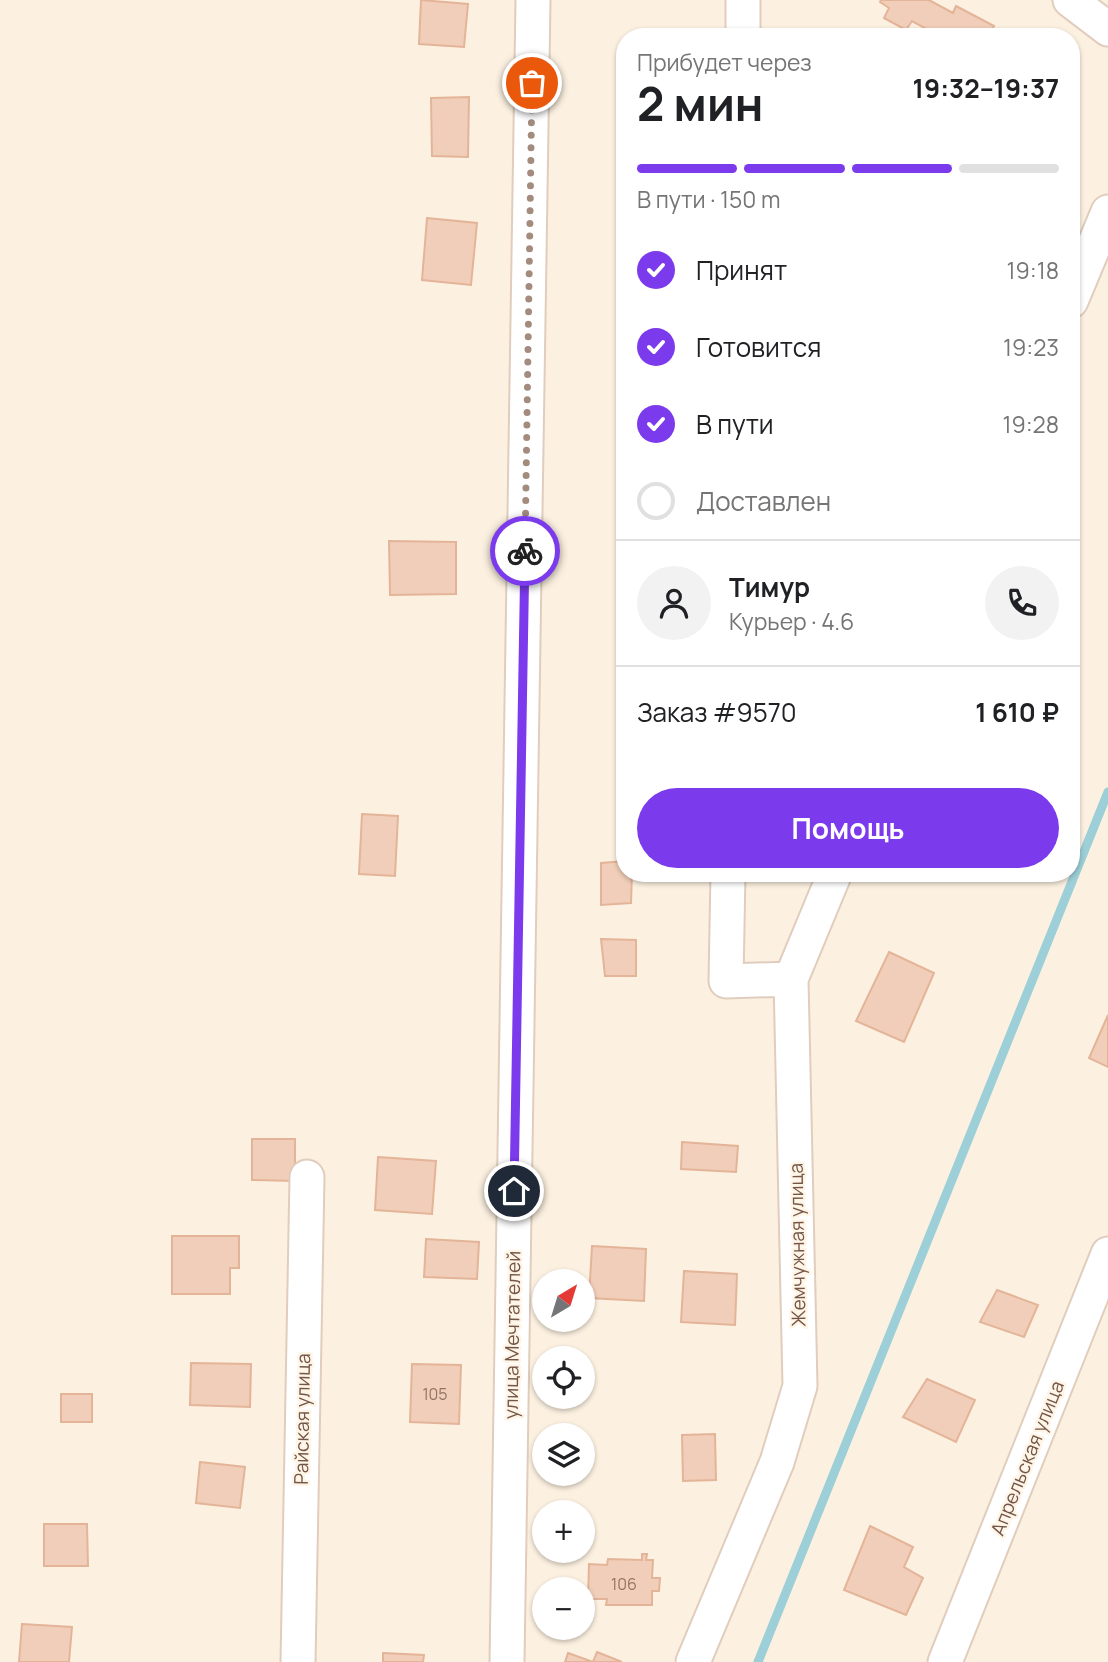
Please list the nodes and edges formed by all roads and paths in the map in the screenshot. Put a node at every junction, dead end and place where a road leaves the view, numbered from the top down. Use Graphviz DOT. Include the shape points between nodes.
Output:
graph roads {
  1 [pos="533,0"];
  2 [pos="743,0"];
  3 [pos="1070,0"];
  4 [pos="743,28"];
  5 [pos="1108,29"];
  6 [pos="1108,212"];
  7 [pos="1080,279"];
  8 [pos="728,882"];
  9 [pos="831,882"];
  10 [pos="791,979"];
  11 [pos="307,1177"];
  12 [pos="1108,1254"];
  13 [pos="298,1662"];
  14 [pos="507,1662"];
  15 [pos="693,1662"];
  16 [pos="945,1662"];
  1 -- 14 [label="street, улица Мечтателей"];
  2 -- 4 [label="street"];
  3 -- 5 [label="street"];
  6 -- 7 [label="street"];
  8 -- 10 [label="street" via="726,981"];
  9 -- 10 [label="street"];
  10 -- 15 [label="street, Жемчужная улица" via="800,1386 777,1462"];
  11 -- 13 [label="street, Райская улица"];
  12 -- 16 [label="street, Апрельская улица"];
}
